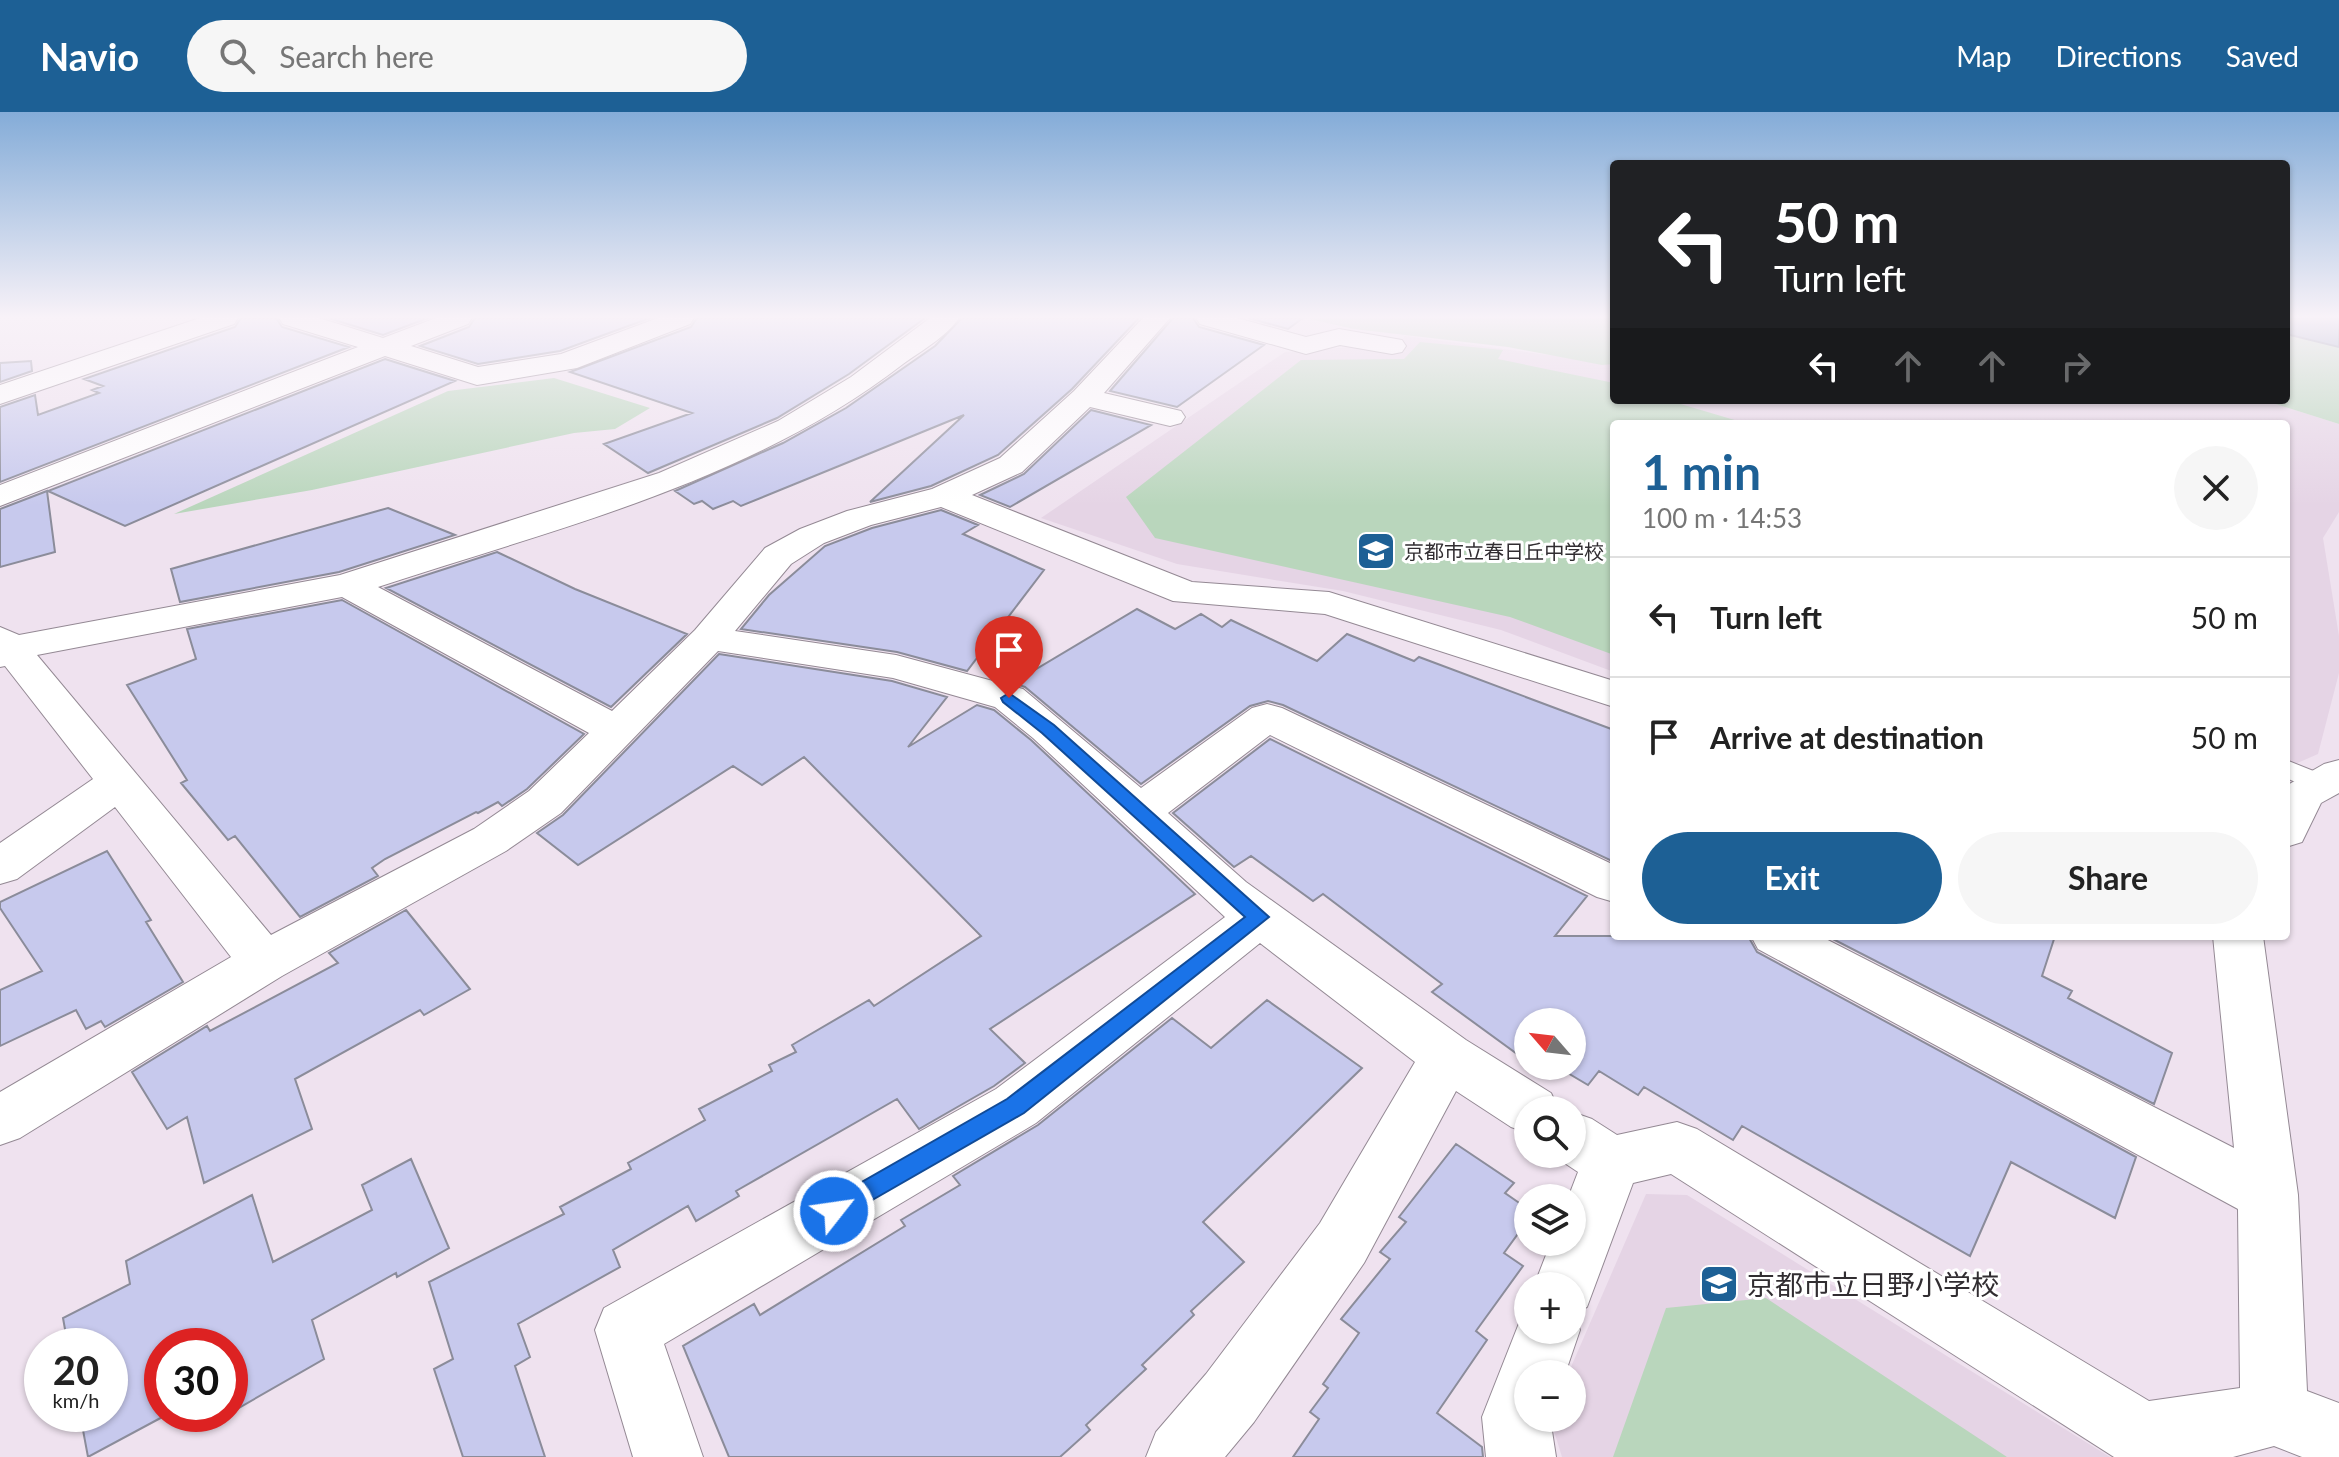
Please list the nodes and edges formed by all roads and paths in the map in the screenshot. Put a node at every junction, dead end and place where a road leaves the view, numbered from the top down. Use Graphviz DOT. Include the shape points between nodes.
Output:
graph roads {
  1 [pos="42,381"];
  2 [pos="297,381"];
  3 [pos="864,381"];
  4 [pos="1099,381"];
  5 [pos="0,395"];
  6 [pos="1084,397"];
  7 [pos="1170,417"];
  8 [pos="0,496"];
  9 [pos="944,496"];
  10 [pos="347,585"];
  11 [pos="709,638"];
  12 [pos="4,647"];
  13 [pos="1610,693"];
  14 [pos="616,730"];
  15 [pos="2316,775"];
  16 [pos="119,782"];
  17 [pos="1139,812"];
  18 [pos="2290,822"];
  19 [pos="0,867"];
  20 [pos="1610,883"];
  21 [pos="1259,917"];
  22 [pos="1784,940"];
  23 [pos="2238,940"];
  24 [pos="264,962"];
  25 [pos="1447,1056"];
  26 [pos="1514,1099"];
  27 [pos="0,1121"];
  28 [pos="1592,1150"];
  29 [pos="2268,1195"];
  30 [pos="1568,1272"];
  31 [pos="2274,1412"];
  32 [pos="1518,1432"];
  33 [pos="2339,1437"];
  34 [pos="668,1457"];
  35 [pos="1181,1457"];
  36 [pos="1521,1457"];
  1 -- 5 [label="street"];
  2 -- 8 [label="street"];
  3 -- 10 [label="street" via="789,427 670,480"];
  4 -- 6 [label="street"];
  6 -- 7 [label="street"];
  6 -- 9 [label="street" via="1011,465"];
  9 -- 11 [label="street" via="859,518 778,556"];
  9 -- 13 [label="street" via="1186,593 1329,603"];
  10 -- 12 [label="street"];
  10 -- 14 [label="street"];
  11 -- 14 [label="street"];
  11 -- 17 [label="street" via="896,667 1009,698"];
  12 -- 16 [label="street"];
  14 -- 24 [label="street" via="545,802 490,840"];
  15 -- 18 [label="street"];
  16 -- 19 [label="street"];
  16 -- 24 [label="street"];
  17 -- 20 [label="street" via="1267,717"];
  17 -- 21 [label="street"];
  21 -- 25 [label="street"];
  21 -- 34 [label="street" via="1016,1106 627,1330"];
  22 -- 29 [label="street"];
  23 -- 29 [label="street"];
  24 -- 27 [label="street"];
  25 -- 26 [label="street"];
  25 -- 35 [label="street" via="1342,1243"];
  28 -- 30 [label="street"];
  28 -- 31 [label="street" via="1677,1147 2143,1436 2253,1420"];
  29 -- 31 [label="street"];
  31 -- 33 [label="street"];
  32 -- 36 [label="street"];
}
